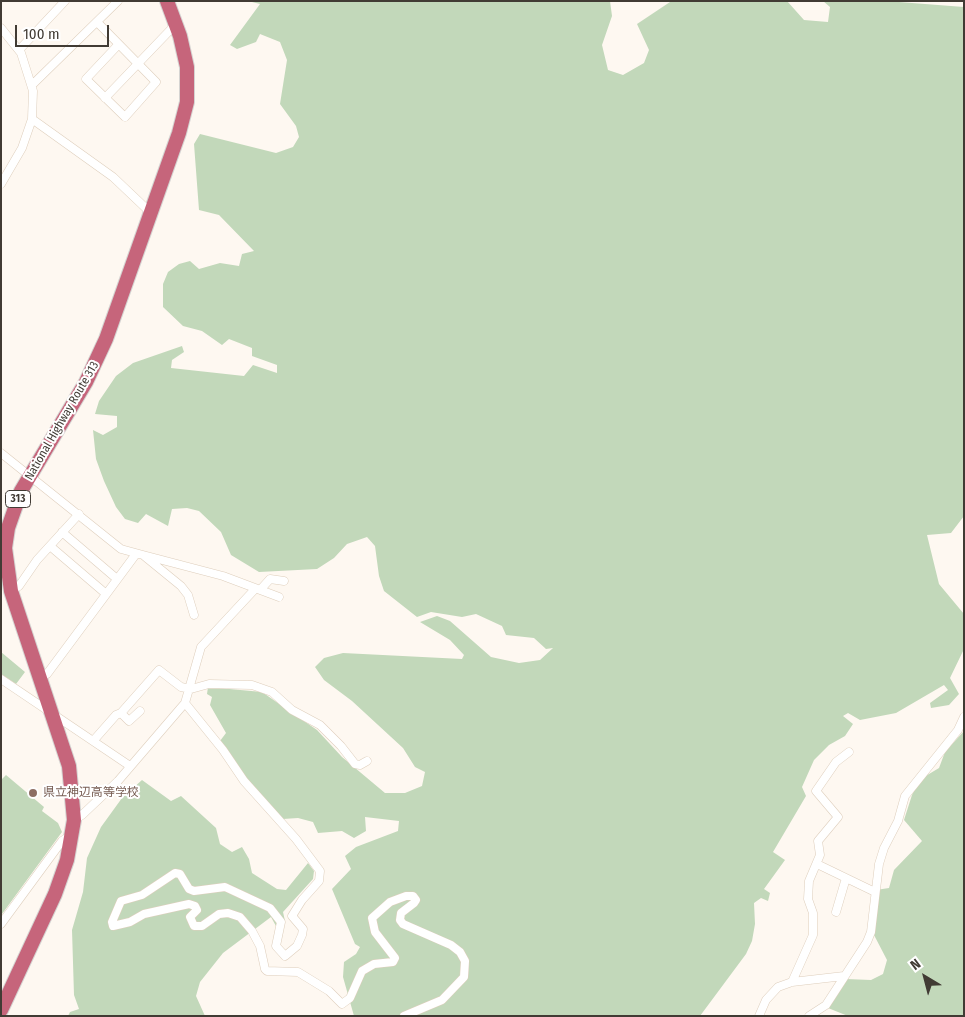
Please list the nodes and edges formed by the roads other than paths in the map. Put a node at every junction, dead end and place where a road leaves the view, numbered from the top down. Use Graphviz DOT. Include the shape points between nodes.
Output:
graph roads {
  1 [pos="65,1"];
  2 [pos="118,1"];
  3 [pos="167,1"];
  4 [pos="98,23"];
  5 [pos="175,25"];
  6 [pos="1,28"];
  7 [pos="118,45"];
  8 [pos="19,50"];
  9 [pos="139,63"];
  10 [pos="32,85"];
  11 [pos="106,98"];
  12 [pos="32,119"];
  13 [pos="1,184"];
  14 [pos="152,214"];
  15 [pos="1,453"];
  16 [pos="30,476"];
  17 [pos="79,514"];
  18 [pos="62,532"];
  19 [pos="50,546"];
  20 [pos="139,554"];
  21 [pos="4,575"];
  22 [pos="117,579"];
  23 [pos="284,581"];
  24 [pos="258,589"];
  25 [pos="11,591"];
  26 [pos="105,593"];
  27 [pos="279,597"];
  28 [pos="194,614"];
  29 [pos="39,677"];
  30 [pos="1,679"];
  31 [pos="190,689"];
  32 [pos="185,703"];
  33 [pos="140,711"];
  34 [pos="51,712"];
  35 [pos="120,713"];
  36 [pos="964,717"];
  37 [pos="94,740"];
  38 [pos="849,752"];
  39 [pos="367,761"];
  40 [pos="130,766"];
  41 [pos="74,820"];
  42 [pos="72,835"];
  43 [pos="817,864"];
  44 [pos="846,878"];
  45 [pos="875,892"];
  46 [pos="836,912"];
  47 [pos="1,924"];
  48 [pos="844,976"];
  49 [pos="792,982"];
  50 [pos="4,994"];
  51 [pos="1,1010"];
  52 [pos="404,1016"];
  53 [pos="759,1016"];
  54 [pos="809,1016"];
  1 -- 8 [label="street"];
  2 -- 4 [label="street"];
  3 -- 5 [label="highway, National Highway Route 313 / 313"];
  4 -- 7 [label="street"];
  4 -- 10 [label="street"];
  5 -- 9 [label="street"];
  5 -- 14 [label="highway, National Highway Route 313 / 313" via="187,67 187,102"];
  6 -- 8 [label="street"];
  7 -- 9 [label="street"];
  7 -- 11 [label="street" via="86,78"];
  8 -- 10 [label="street"];
  9 -- 11 [label="street"];
  9 -- 11 [label="street" via="156,82 124,117"];
  10 -- 12 [label="street"];
  12 -- 13 [label="street" via="22,148"];
  12 -- 14 [label="street" via="113,177"];
  14 -- 16 [label="highway, National Highway Route 313 / 313" via="96,361"];
  15 -- 16 [label="street"];
  16 -- 17 [label="street"];
  16 -- 21 [label="highway, National Highway Route 313 / 313" via="8,528"];
  17 -- 18 [label="street"];
  17 -- 20 [label="street" via="122,549"];
  18 -- 19 [label="street"];
  18 -- 22 [label="street"];
  19 -- 25 [label="street" via="19,586"];
  19 -- 26 [label="street"];
  20 -- 22 [label="street"];
  20 -- 24 [label="street" via="223,576"];
  20 -- 28 [label="street" via="184,590"];
  21 -- 25 [label="highway, National Highway Route 313 / 313"];
  22 -- 26 [label="street"];
  23 -- 24 [label="street" via="270,579"];
  24 -- 27 [label="street"];
  24 -- 31 [label="street" via="201,647"];
  25 -- 29 [label="highway, National Highway Route 313 / 313"];
  26 -- 29 [label="street" via="47,674"];
  29 -- 34 [label="highway, National Highway Route 313 / 313"];
  30 -- 34 [label="street"];
  31 -- 32 [label="street"];
  31 -- 35 [label="street" via="181,687 159,670"];
  31 -- 39 [label="street" via="209,684 264,688 296,713 320,725 355,764"];
  32 -- 40 [label="street"];
  32 -- 52 [label="street" via="244,781 320,871 319,881 292,916 303,929 302,935 297,946 285,956 276,946 281,922 270,908 225,887 194,891 180,874 175,873 142,895 121,901 113,926 144,914 189,904 197,910 190,917 194,926 202,926 219,914 240,917 260,946 264,969 298,972 329,991 342,1004 350,998 362,971 374,964 393,962 396,958 375,932 372,918 390,902 413,896 416,900 402,913 400,920 460,952 465,961 464,976 442,1000"];
  33 -- 35 [label="street" via="129,721"];
  34 -- 37 [label="street"];
  34 -- 41 [label="highway, National Highway Route 313 / 313" via="69,766"];
  35 -- 37 [label="street"];
  36 -- 45 [label="street" via="958,730 905,796 884,848"];
  37 -- 40 [label="street"];
  38 -- 43 [label="street" via="836,762 816,792 838,816 818,841 820,855"];
  40 -- 41 [label="street"];
  41 -- 42 [label="highway, National Highway Route 313 / 313"];
  42 -- 47 [label="street" via="62,841"];
  42 -- 50 [label="highway, National Highway Route 313 / 313" via="56,894"];
  43 -- 44 [label="street"];
  43 -- 49 [label="street" via="809,881 813,935"];
  44 -- 45 [label="street"];
  44 -- 46 [label="street"];
  45 -- 48 [label="street" via="871,932"];
  48 -- 49 [label="street"];
  48 -- 54 [label="street" via="822,1009"];
  49 -- 53 [label="street" via="774,990"];
  50 -- 51 [label="highway, National Highway Route 313 / 313"];
}
